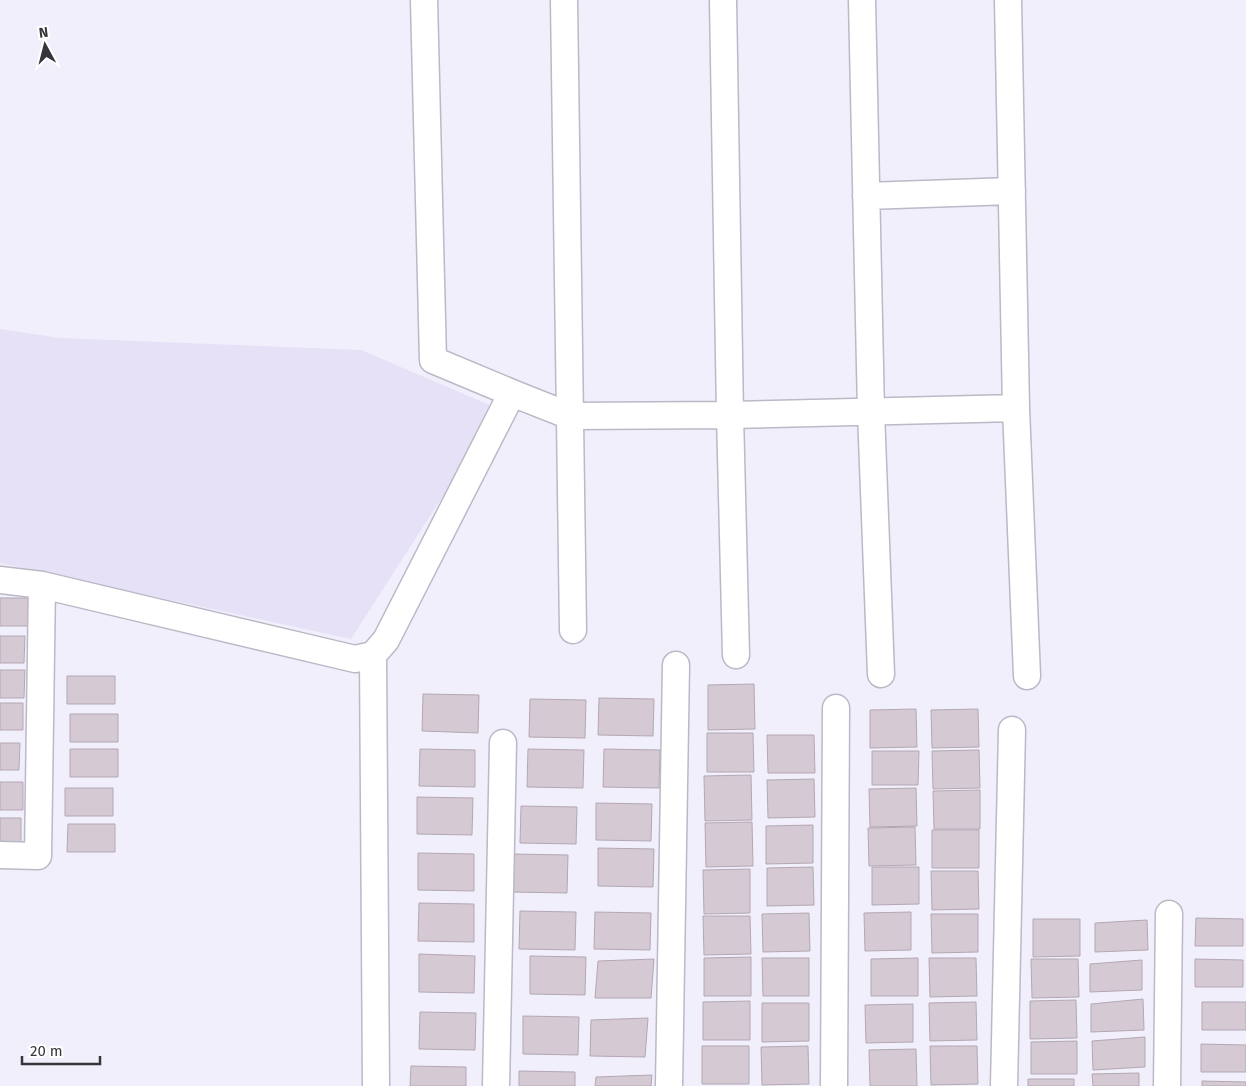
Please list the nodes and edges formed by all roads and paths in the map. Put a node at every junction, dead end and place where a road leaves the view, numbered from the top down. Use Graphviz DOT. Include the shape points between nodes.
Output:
graph roads {
  1 [pos="424,0"];
  2 [pos="564,0"];
  3 [pos="724,0"];
  4 [pos="862,0"];
  5 [pos="1008,0"];
  6 [pos="1012,191"];
  7 [pos="866,196"];
  8 [pos="512,393"];
  9 [pos="1016,408"];
  10 [pos="871,412"];
  11 [pos="730,415"];
  12 [pos="570,416"];
  13 [pos="0,580"];
  14 [pos="42,585"];
  15 [pos="573,630"];
  16 [pos="373,655"];
  17 [pos="736,655"];
  18 [pos="676,665"];
  19 [pos="881,674"];
  20 [pos="1027,676"];
  21 [pos="836,708"];
  22 [pos="1012,730"];
  23 [pos="503,743"];
  24 [pos="0,855"];
  25 [pos="1169,914"];
  26 [pos="376,1086"];
  27 [pos="496,1086"];
  28 [pos="669,1086"];
  29 [pos="834,1086"];
  30 [pos="1004,1086"];
  31 [pos="1167,1086"];
  1 -- 8 [label="street" via="433,360"];
  2 -- 12 [label="street"];
  3 -- 11 [label="street"];
  4 -- 7 [label="street"];
  5 -- 6 [label="street"];
  6 -- 7 [label="street"];
  6 -- 9 [label="street"];
  7 -- 10 [label="street"];
  8 -- 12 [label="street"];
  8 -- 16 [label="street" via="386,640"];
  9 -- 10 [label="street"];
  9 -- 20 [label="street"];
  10 -- 11 [label="street"];
  10 -- 19 [label="street"];
  11 -- 12 [label="street"];
  11 -- 17 [label="street"];
  12 -- 15 [label="street"];
  13 -- 14 [label="street"];
  14 -- 16 [label="street" via="355,659"];
  14 -- 24 [label="street" via="38,856"];
  16 -- 26 [label="street"];
  18 -- 28 [label="street"];
  21 -- 29 [label="street"];
  22 -- 30 [label="street"];
  23 -- 27 [label="street"];
  25 -- 31 [label="street"];
}
